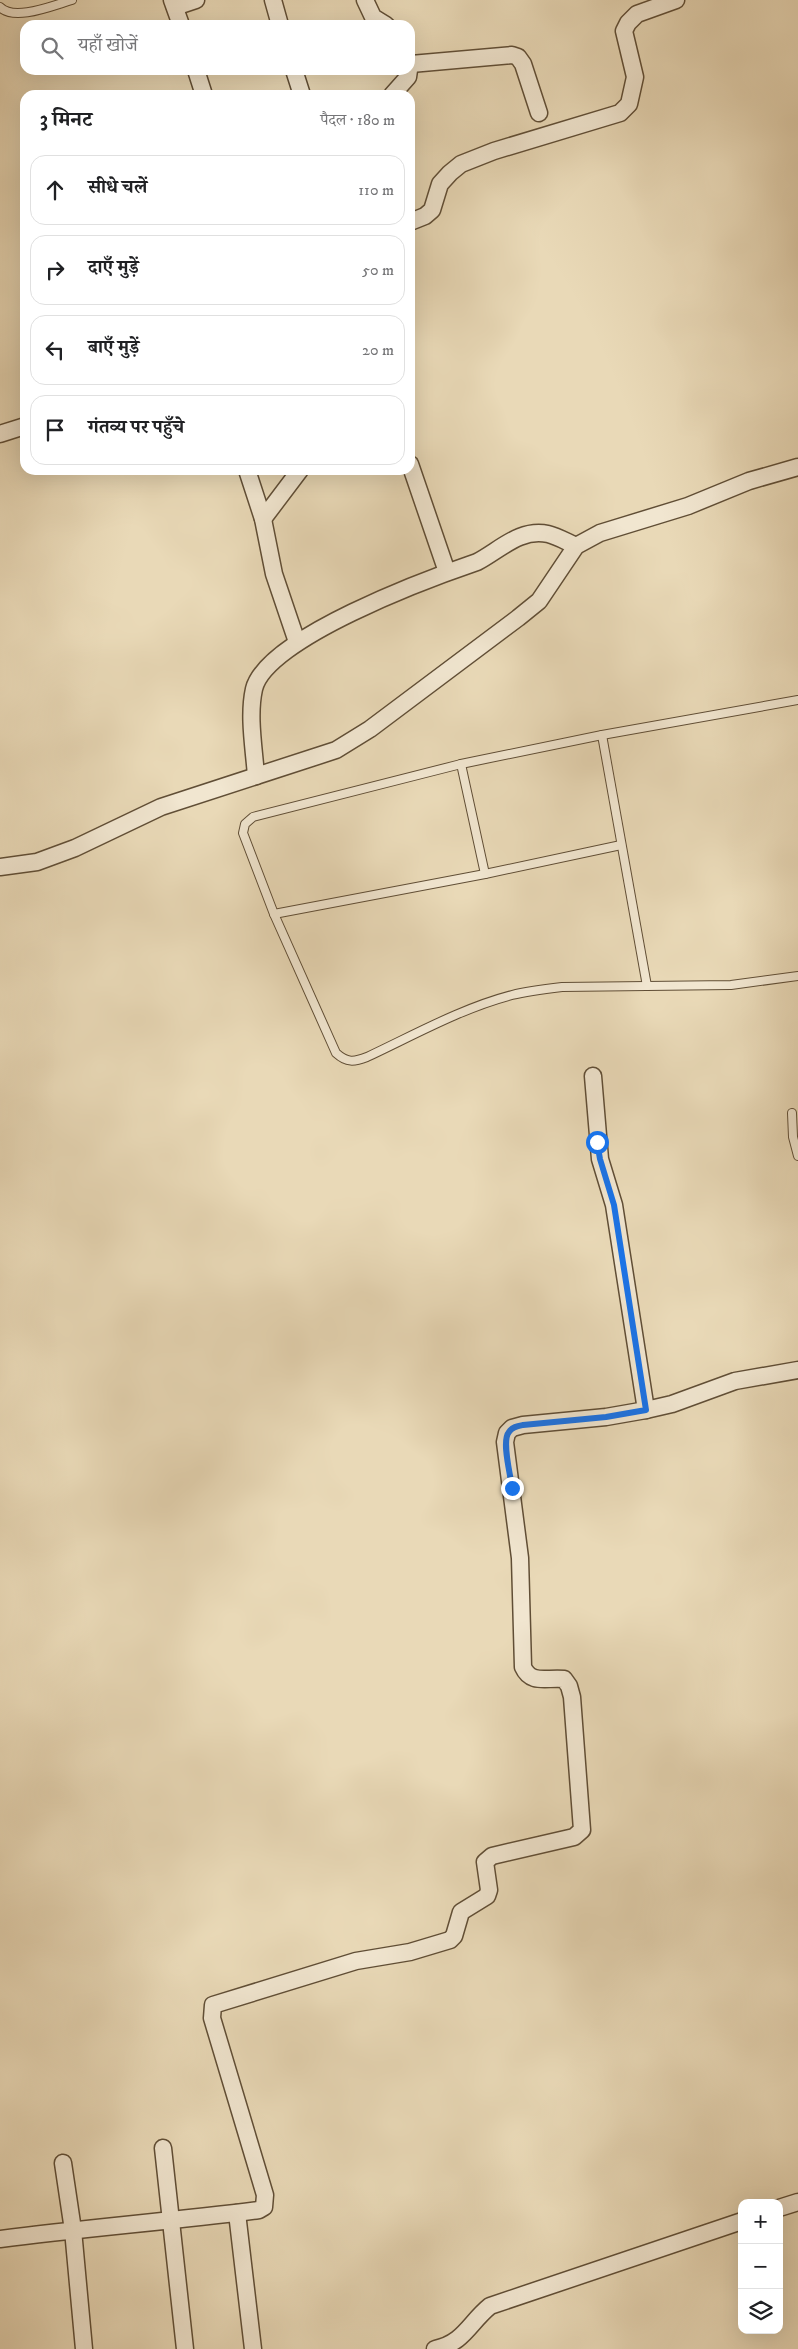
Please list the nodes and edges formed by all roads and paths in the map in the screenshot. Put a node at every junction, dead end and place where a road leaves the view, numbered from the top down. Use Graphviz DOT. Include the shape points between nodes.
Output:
graph roads {
  1 [pos="72,0"];
  2 [pos="196,0"];
  3 [pos="273,0"];
  4 [pos="366,0"];
  5 [pos="676,0"];
  6 [pos="173,3"];
  7 [pos="0,7"];
  8 [pos="179,20"];
  9 [pos="279,20"];
  10 [pos="378,20"];
  11 [pos="415,64"];
  12 [pos="198,75"];
  13 [pos="296,75"];
  14 [pos="408,75"];
  15 [pos="202,90"];
  16 [pos="300,90"];
  17 [pos="397,90"];
  18 [pos="540,113"];
  19 [pos="415,220"];
  20 [pos="20,428"];
  21 [pos="0,434"];
  22 [pos="798,467"];
  23 [pos="249,475"];
  24 [pos="296,475"];
  25 [pos="413,475"];
  26 [pos="263,519"];
  27 [pos="576,546"];
  28 [pos="447,572"];
  29 [pos="297,642"];
  30 [pos="798,700"];
  31 [pos="602,735"];
  32 [pos="461,764"];
  33 [pos="256,776"];
  34 [pos="621,846"];
  35 [pos="0,866"];
  36 [pos="485,874"];
  37 [pos="274,914"];
  38 [pos="798,976"];
  39 [pos="647,986"];
  40 [pos="593,1076"];
  41 [pos="792,1113"];
  42 [pos="798,1156"];
  43 [pos="798,1370"];
  44 [pos="646,1410"];
  45 [pos="163,2148"];
  46 [pos="63,2163"];
  47 [pos="798,2202"];
  48 [pos="783,2207"];
  49 [pos="237,2213"];
  50 [pos="171,2222"];
  51 [pos="738,2222"];
  52 [pos="73,2230"];
  53 [pos="0,2239"];
  54 [pos="84,2349"];
  55 [pos="185,2349"];
  56 [pos="252,2349"];
  57 [pos="435,2349"];
  1 -- 7 [label="lane" via="23,14 12,14"];
  2 -- 6 [label="street"];
  3 -- 9 [label="street"];
  4 -- 10 [label="street" via="373,17"];
  5 -- 19 [label="street" via="637,14 628,22 624,31 635,77 629,104 620,113 461,164 440,184 432,210"];
  6 -- 8 [label="street"];
  11 -- 18 [label="street" via="512,54 523,64"];
  12 -- 15 [label="street"];
  13 -- 16 [label="street"];
  14 -- 17 [label="street"];
  20 -- 21 [label="street"];
  22 -- 27 [label="street" via="600,533"];
  23 -- 26 [label="street"];
  24 -- 26 [label="street"];
  25 -- 28 [label="street"];
  26 -- 29 [label="street" via="274,574"];
  27 -- 28 [label="street" via="549,534 535,532 510,541 477,562"];
  27 -- 33 [label="street" via="539,601 370,728 336,750"];
  28 -- 29 [label="street" via="362,608"];
  29 -- 33 [label="street" via="263,670 254,688"];
  30 -- 31 [label="lane"];
  31 -- 32 [label="lane"];
  31 -- 34 [label="lane"];
  32 -- 36 [label="lane"];
  32 -- 37 [label="lane" via="253,817 245,824 243,833"];
  33 -- 35 [label="street" via="161,807 60,854 37,862"];
  34 -- 36 [label="lane"];
  34 -- 39 [label="lane"];
  36 -- 37 [label="lane"];
  37 -- 39 [label="lane" via="336,1053 344,1060 354,1062 469,1010 513,995 562,986"];
  38 -- 39 [label="lane" via="731,985"];
  40 -- 44 [label="street" via="600,1159 614,1205"];
  41 -- 42 [label="lane"];
  43 -- 44 [label="street" via="735,1381"];
  44 -- 49 [label="street" via="523,1425 512,1428 505,1442 520,1558 523,1667 526,1675 533,1679 564,1679 569,1686 582,1830 574,1837 492,1856 486,1862 487,1896 462,1912 450,1940 410,1952 356,1961 213,2005 212,2018 265,2195 264,2207"];
  45 -- 50 [label="street"];
  46 -- 52 [label="street"];
  47 -- 48 [label="street"];
  49 -- 50 [label="street"];
  49 -- 56 [label="street"];
  50 -- 52 [label="street"];
  50 -- 55 [label="street"];
  51 -- 57 [label="street" via="490,2306 462,2336"];
  52 -- 53 [label="street"];
  52 -- 54 [label="street"];
}
